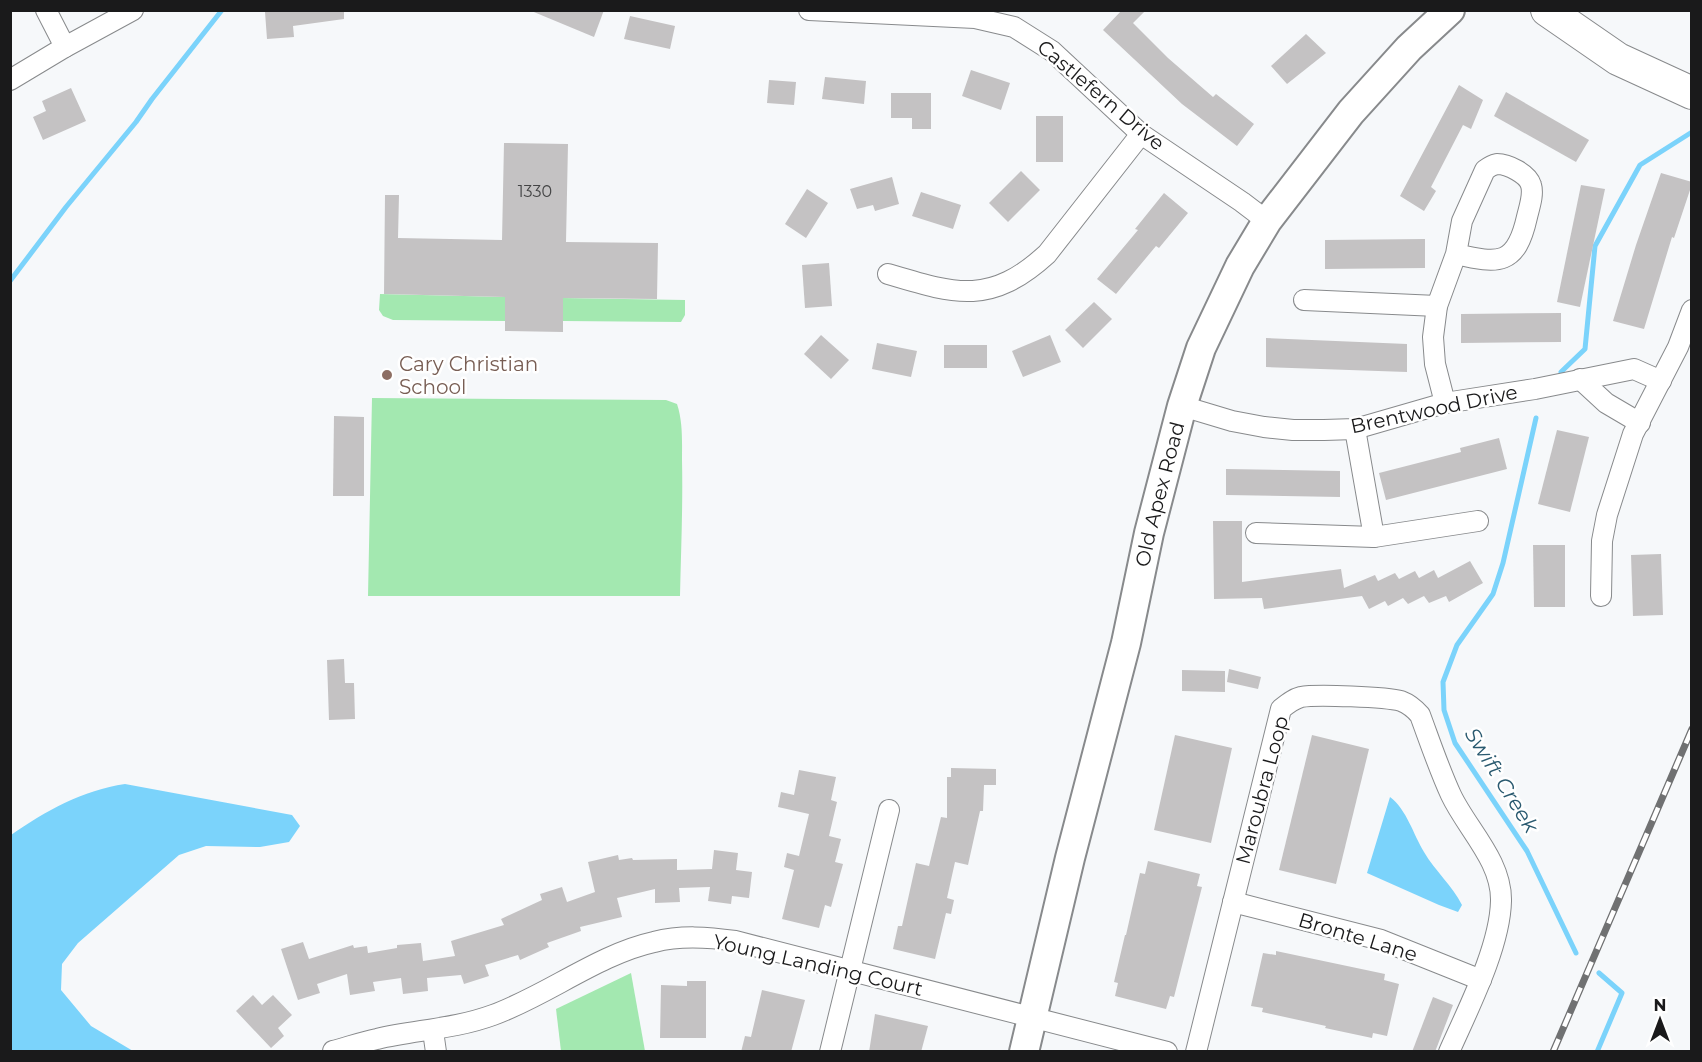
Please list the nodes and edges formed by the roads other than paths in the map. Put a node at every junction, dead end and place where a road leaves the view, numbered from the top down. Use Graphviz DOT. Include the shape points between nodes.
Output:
graph roads {
  1 [pos="46,10"];
  2 [pos="133,10"];
  3 [pos="809,10"];
  4 [pos="1449,10"];
  5 [pos="1547,10"];
  6 [pos="65,47"];
  7 [pos="10,80"];
  8 [pos="1692,93"];
  9 [pos="1141,134"];
  10 [pos="1267,221"];
  11 [pos="1456,254"];
  12 [pos="888,274"];
  13 [pos="1304,300"];
  14 [pos="1437,306"];
  15 [pos="1692,310"];
  16 [pos="1580,379"];
  17 [pos="1661,381"];
  18 [pos="1445,403"];
  19 [pos="1182,406"];
  20 [pos="1640,423"];
  21 [pos="1355,429"];
  22 [pos="1478,521"];
  23 [pos="1256,533"];
  24 [pos="1374,537"];
  25 [pos="1601,596"];
  26 [pos="889,810"];
  27 [pos="1233,902"];
  28 [pos="850,971"];
  29 [pos="1481,980"];
  30 [pos="1032,1018"];
  31 [pos="433,1031"];
  32 [pos="333,1051"];
  33 [pos="436,1052"];
  34 [pos="830,1052"];
  35 [pos="1023,1052"];
  36 [pos="1167,1052"];
  37 [pos="1196,1052"];
  38 [pos="1449,1052"];
  1 -- 6 [label="street"];
  2 -- 6 [label="street"];
  3 -- 9 [label="street, Castlefern Drive" via="975,18 1014,27 1052,51"];
  4 -- 10 [label="main road, Old Apex Road" via="1351,112"];
  5 -- 8 [label="main road" via="1618,58"];
  6 -- 7 [label="street"];
  9 -- 10 [label="street, Castlefern Drive"];
  9 -- 12 [label="street" via="1047,254 1015,278 997,286 958,292"];
  10 -- 19 [label="main road, Old Apex Road" via="1240,266 1201,348"];
  11 -- 11 [label="street" via="1462,221 1485,170 1500,164 1526,177 1532,193 1519,241 1510,254 1488,261"];
  11 -- 14 [label="street"];
  13 -- 14 [label="street"];
  14 -- 18 [label="street" via="1435,364"];
  15 -- 17 [label="street"];
  16 -- 17 [label="street, Brentwood Drive" via="1634,369"];
  16 -- 18 [label="street, Brentwood Drive"];
  16 -- 20 [label="street" via="1606,403"];
  17 -- 20 [label="street"];
  18 -- 21 [label="street, Brentwood Drive"];
  19 -- 21 [label="street, Brentwood Drive" via="1264,427"];
  19 -- 30 [label="main road, Old Apex Road"];
  20 -- 25 [label="street" via="1607,515 1602,541"];
  21 -- 24 [label="street"];
  22 -- 24 [label="street"];
  23 -- 24 [label="street"];
  26 -- 28 [label="street"];
  27 -- 29 [label="street, Bronte Lane" via="1381,940"];
  27 -- 29 [label="street, Maroubra Loop" via="1281,709 1301,697 1398,700 1420,715 1452,797 1498,880 1498,924"];
  27 -- 37 [label="street, Maroubra Loop"];
  28 -- 30 [label="street, Young Landing Court"];
  28 -- 31 [label="street, Young Landing Court" via="735,941 695,937 665,940 635,947 514,1007"];
  28 -- 34 [label="street"];
  29 -- 38 [label="street, Maroubra Loop"];
  30 -- 35 [label="main road, Old Apex Road"];
  30 -- 36 [label="street, Young Landing Court"];
  31 -- 32 [label="street, Young Landing Court" via="377,1038"];
  31 -- 33 [label="street"];
}
